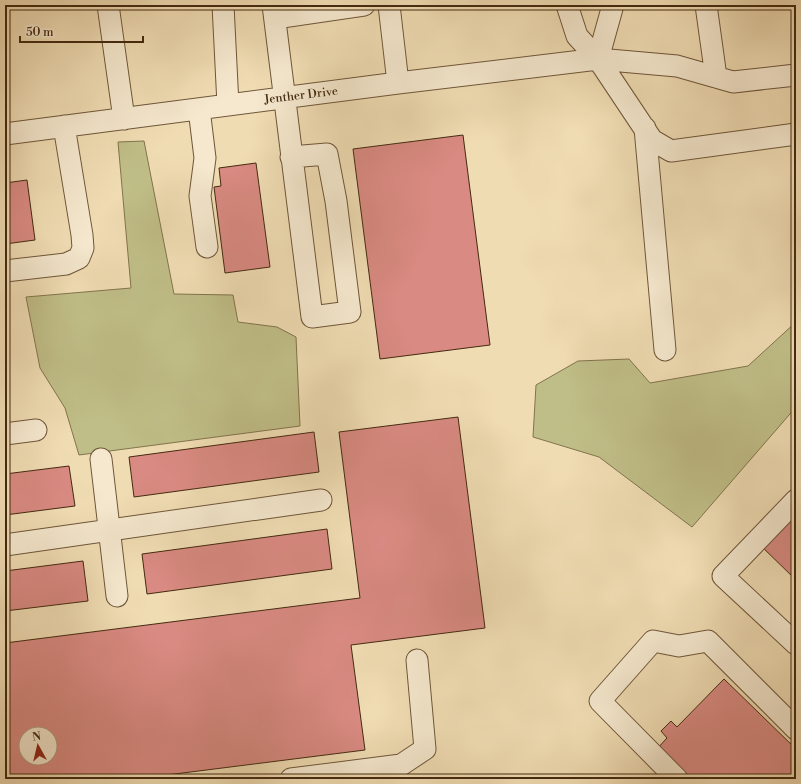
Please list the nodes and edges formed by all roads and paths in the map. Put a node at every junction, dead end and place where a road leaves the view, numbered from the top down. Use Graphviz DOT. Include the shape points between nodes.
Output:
graph roads {
  1 [pos="108,5"];
  2 [pos="223,5"];
  3 [pos="364,5"];
  4 [pos="389,5"];
  5 [pos="567,5"];
  6 [pos="613,5"];
  7 [pos="706,5"];
  8 [pos="274,11"];
  9 [pos="598,59"];
  10 [pos="796,75"];
  11 [pos="716,77"];
  12 [pos="398,82"];
  13 [pos="285,97"];
  14 [pos="228,105"];
  15 [pos="199,108"];
  16 [pos="124,119"];
  17 [pos="64,126"];
  18 [pos="645,128"];
  19 [pos="5,134"];
  20 [pos="796,134"];
  21 [pos="291,157"];
  22 [pos="207,247"];
  23 [pos="5,272"];
  24 [pos="665,350"];
  25 [pos="36,430"];
  26 [pos="5,434"];
  27 [pos="101,459"];
  28 [pos="321,500"];
  29 [pos="796,500"];
  30 [pos="109,530"];
  31 [pos="5,545"];
  32 [pos="117,596"];
  33 [pos="796,644"];
  34 [pos="418,660"];
  35 [pos="796,729"];
  36 [pos="291,779"];
  37 [pos="677,779"];
  1 -- 16 [label="street"];
  2 -- 14 [label="street"];
  3 -- 8 [label="street"];
  4 -- 12 [label="street"];
  5 -- 9 [label="street" via="577,36"];
  6 -- 9 [label="street"];
  7 -- 11 [label="street"];
  8 -- 13 [label="street"];
  9 -- 11 [label="street, Jenther Drive" via="677,66"];
  9 -- 12 [label="street, Jenther Drive"];
  9 -- 18 [label="street"];
  10 -- 11 [label="street, Jenther Drive" via="733,82"];
  12 -- 13 [label="street, Jenther Drive"];
  13 -- 14 [label="street, Jenther Drive"];
  13 -- 21 [label="street"];
  14 -- 15 [label="street, Jenther Drive"];
  15 -- 16 [label="street, Jenther Drive"];
  15 -- 22 [label="street" via="204,158 200,196"];
  16 -- 17 [label="street, Jenther Drive"];
  17 -- 19 [label="street, Jenther Drive"];
  17 -- 23 [label="street" via="82,235 83,248 79,258 66,264"];
  18 -- 20 [label="street" via="652,140 671,151"];
  18 -- 24 [label="street"];
  21 -- 21 [label="street" via="312,317 350,312 336,201 327,154"];
  25 -- 26 [label="street"];
  27 -- 30 [label="street"];
  28 -- 30 [label="street"];
  29 -- 33 [label="street" via="723,576"];
  30 -- 31 [label="street"];
  30 -- 32 [label="street"];
  34 -- 36 [label="street" via="426,750 402,765"];
  35 -- 37 [label="street" via="708,641 680,646 653,641 600,701"];
}
